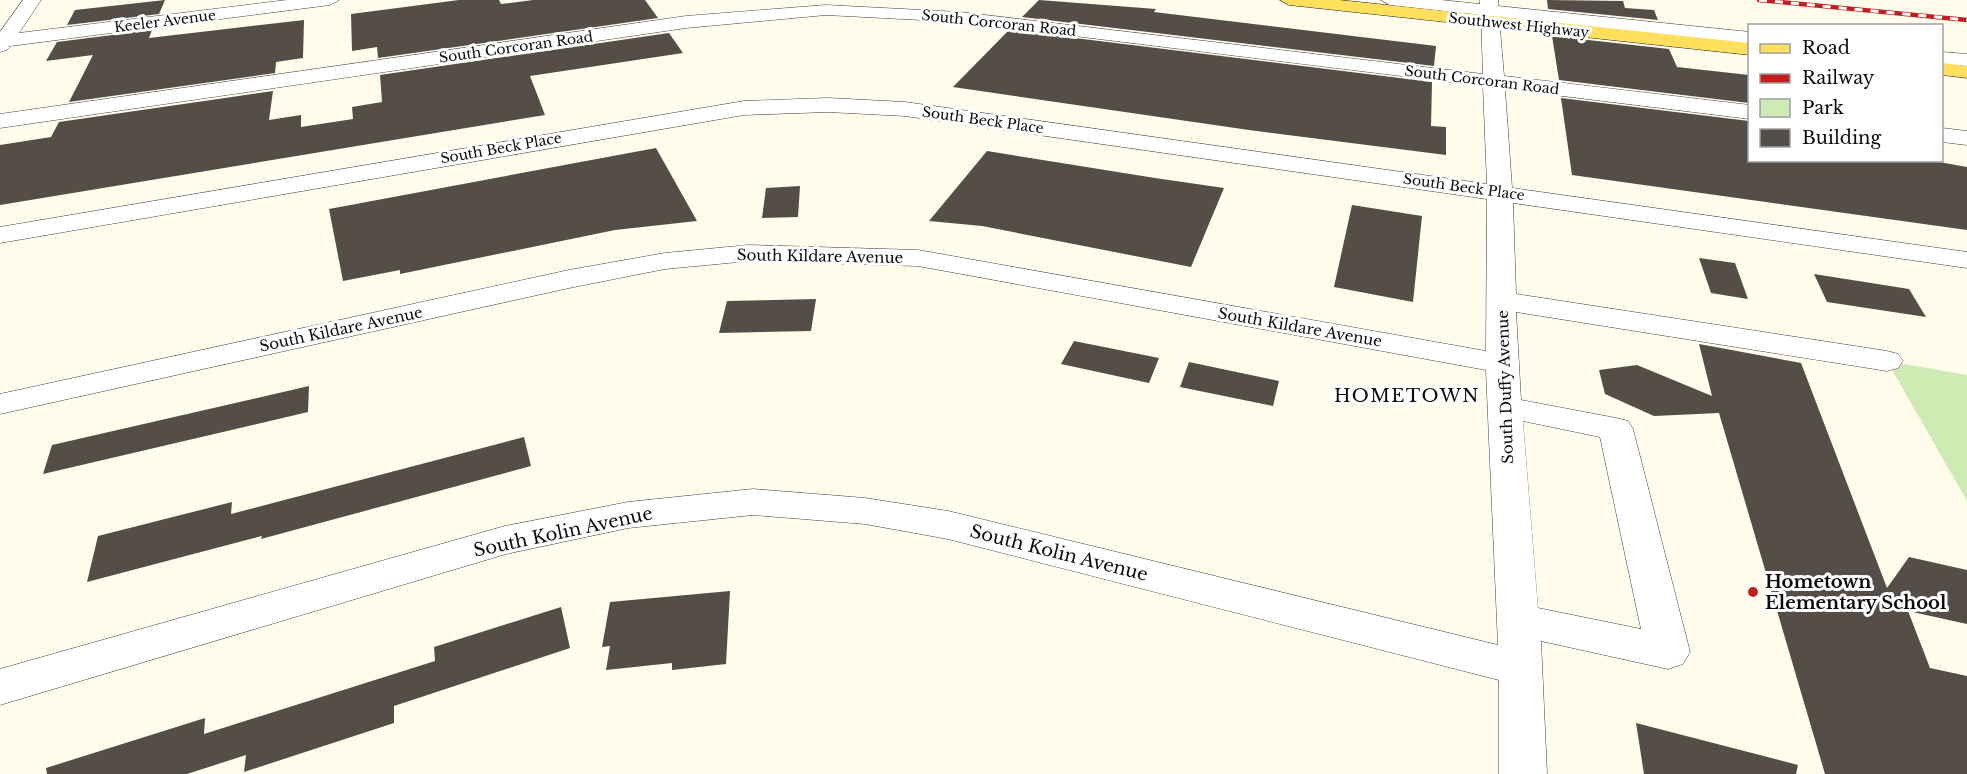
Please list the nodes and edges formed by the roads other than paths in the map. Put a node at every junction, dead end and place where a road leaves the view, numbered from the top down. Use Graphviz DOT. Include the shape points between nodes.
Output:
graph roads {
  1 [pos="32,0"];
  2 [pos="330,0"];
  3 [pos="1289,0"];
  4 [pos="1390,0"];
  5 [pos="1489,11"];
  6 [pos="1748,38"];
  7 [pos="1,43"];
  8 [pos="1748,49"];
  9 [pos="1943,58"];
  10 [pos="1967,60"];
  11 [pos="1943,69"];
  12 [pos="1967,72"];
  13 [pos="1492,82"];
  14 [pos="1748,112"];
  15 [pos="0,121"];
  16 [pos="1943,135"];
  17 [pos="1967,138"];
  18 [pos="1500,192"];
  19 [pos="0,235"];
  20 [pos="1967,260"];
  21 [pos="1501,302"];
  22 [pos="1887,361"];
  23 [pos="1502,363"];
  24 [pos="0,404"];
  25 [pos="1504,407"];
  26 [pos="1518,620"];
  27 [pos="1521,668"];
  28 [pos="0,687"];
  29 [pos="1523,774"];
  1 -- 7 [label="street"];
  2 -- 7 [label="street, Keeler Avenue"];
  3 -- 5 [label="main road, Southwest Highway"];
  4 -- 5 [label="street, Southwest Highway"];
  5 -- 6 [label="street, Southwest Highway"];
  5 -- 8 [label="main road, Southwest Highway"];
  5 -- 13 [label="street, South Duffy Avenue"];
  9 -- 10 [label="street"];
  11 -- 12 [label="main road"];
  13 -- 14 [label="street, South Corcoran Road"];
  13 -- 15 [label="street, South Corcoran Road" via="960,17 826,10 686,22"];
  13 -- 18 [label="street, South Duffy Avenue"];
  16 -- 17 [label="street"];
  18 -- 19 [label="street, South Beck Place" via="905,109 744,108"];
  18 -- 20 [label="street, South Beck Place"];
  18 -- 21 [label="street, South Duffy Avenue"];
  21 -- 22 [label="street"];
  21 -- 23 [label="street, South Duffy Avenue"];
  23 -- 24 [label="street, South Kildare Avenue" via="918,258 749,252 665,261 569,279"];
  23 -- 25 [label="street, South Duffy Avenue"];
  25 -- 26 [label="street, South Duffy Avenue"];
  25 -- 26 [label="street" via="1616,429 1668,652"];
  26 -- 27 [label="street, South Duffy Avenue"];
  27 -- 28 [label="street, South Kolin Avenue" via="948,525 865,511 753,502 628,515 505,540"];
  27 -- 29 [label="street, South Duffy Avenue"];
}
